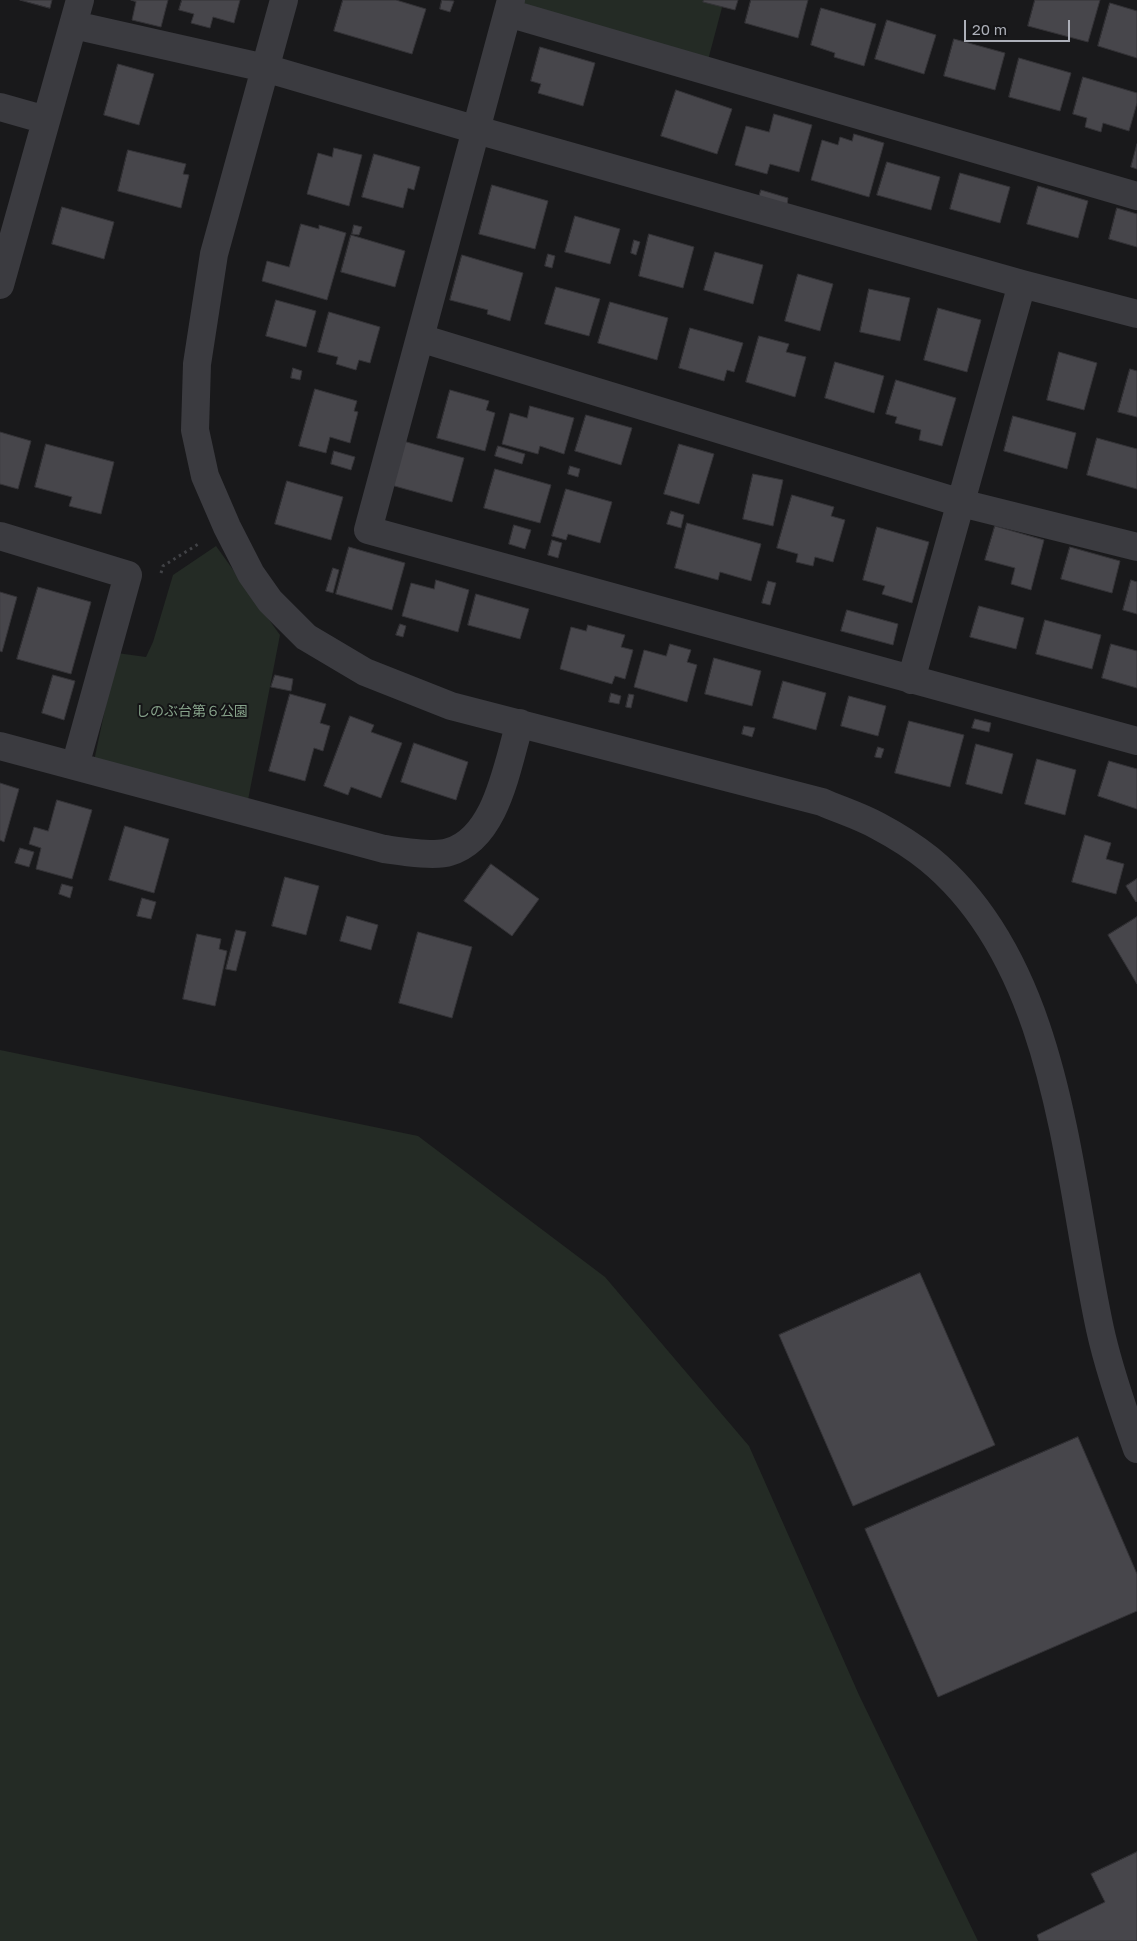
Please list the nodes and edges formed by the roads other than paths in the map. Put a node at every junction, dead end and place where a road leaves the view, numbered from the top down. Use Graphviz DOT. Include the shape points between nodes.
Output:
graph roads {
  1 [pos="284,0"];
  2 [pos="510,7"];
  3 [pos="77,12"];
  4 [pos="264,68"];
  5 [pos="0,107"];
  6 [pos="46,120"];
  7 [pos="477,130"];
  8 [pos="1137,196"];
  9 [pos="1022,284"];
  10 [pos="0,285"];
  11 [pos="1137,314"];
  12 [pos="420,338"];
  13 [pos="961,503"];
  14 [pos="0,536"];
  15 [pos="1137,547"];
  16 [pos="911,680"];
  17 [pos="520,723"];
  18 [pos="1137,741"];
  19 [pos="0,746"];
  20 [pos="74,766"];
  21 [pos="1137,1449"];
  1 -- 4 [label="street"];
  2 -- 7 [label="street"];
  2 -- 8 [label="street"];
  3 -- 4 [label="street"];
  3 -- 6 [label="street"];
  4 -- 7 [label="street"];
  4 -- 17 [label="street" via="214,254 197,364 195,430 205,476 250,574 270,602 306,636 365,672 451,706"];
  5 -- 6 [label="street"];
  6 -- 10 [label="street"];
  7 -- 9 [label="street"];
  7 -- 12 [label="street"];
  9 -- 11 [label="street"];
  9 -- 13 [label="street"];
  12 -- 13 [label="street"];
  12 -- 16 [label="street" via="368,530"];
  13 -- 15 [label="street"];
  13 -- 16 [label="street"];
  14 -- 20 [label="street" via="128,575"];
  16 -- 18 [label="street"];
  17 -- 20 [label="street" via="486,824 468,843 448,853 384,849"];
  17 -- 21 [label="street" via="822,802 878,825 929,860 964,894 998,942 1024,994 1052,1081 1100,1330"];
  19 -- 20 [label="street"];
}
